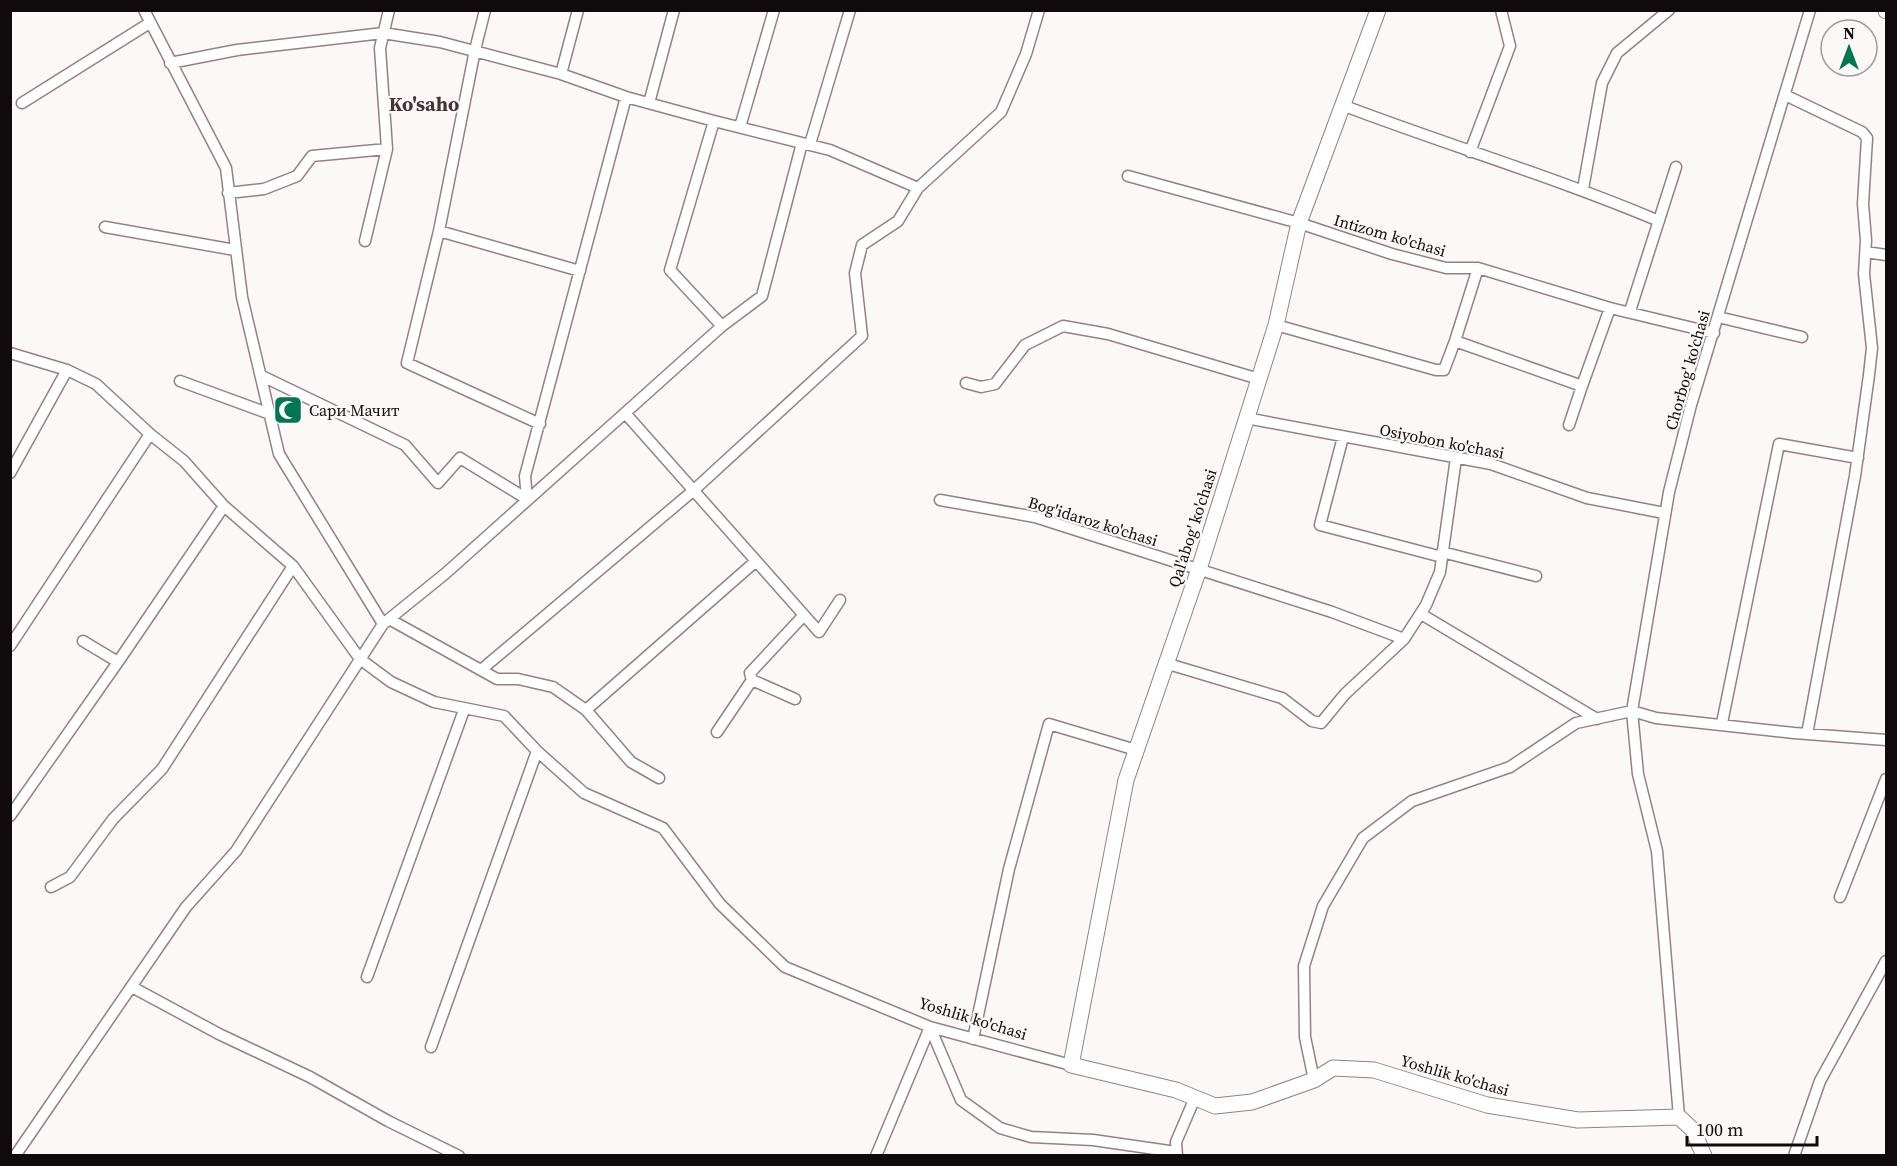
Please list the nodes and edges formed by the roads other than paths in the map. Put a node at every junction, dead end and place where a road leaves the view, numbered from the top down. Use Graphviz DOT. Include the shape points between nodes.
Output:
graph roads {
  1 [pos="144,10"];
  2 [pos="389,10"];
  3 [pos="485,10"];
  4 [pos="578,10"];
  5 [pos="674,10"];
  6 [pos="774,10"];
  7 [pos="850,10"];
  8 [pos="1040,10"];
  9 [pos="1378,10"];
  10 [pos="1501,10"];
  11 [pos="1669,10"];
  12 [pos="1810,10"];
  13 [pos="148,24"];
  14 [pos="383,33"];
  15 [pos="475,50"];
  16 [pos="170,63"];
  17 [pos="561,74"];
  18 [pos="1785,95"];
  19 [pos="626,97"];
  20 [pos="22,103"];
  21 [pos="649,103"];
  22 [pos="1342,105"];
  23 [pos="714,121"];
  24 [pos="740,127"];
  25 [pos="806,143"];
  26 [pos="387,149"];
  27 [pos="1470,152"];
  28 [pos="1676,166"];
  29 [pos="1128,177"];
  30 [pos="918,188"];
  31 [pos="1583,189"];
  32 [pos="228,193"];
  33 [pos="1659,221"];
  34 [pos="1299,223"];
  35 [pos="105,227"];
  36 [pos="439,231"];
  37 [pos="365,241"];
  38 [pos="235,250"];
  39 [pos="1866,252"];
  40 [pos="1887,255"];
  41 [pos="1478,268"];
  42 [pos="580,271"];
  43 [pos="1610,308"];
  44 [pos="1630,311"];
  45 [pos="1718,317"];
  46 [pos="722,326"];
  47 [pos="1276,326"];
  48 [pos="1714,333"];
  49 [pos="1802,337"];
  50 [pos="1455,341"];
  51 [pos="10,353"];
  52 [pos="67,370"];
  53 [pos="262,376"];
  54 [pos="1260,379"];
  55 [pos="180,381"];
  56 [pos="966,383"];
  57 [pos="1582,386"];
  58 [pos="625,413"];
  59 [pos="270,414"];
  60 [pos="1246,418"];
  61 [pos="540,424"];
  62 [pos="1569,425"];
  63 [pos="150,434"];
  64 [pos="1343,437"];
  65 [pos="1456,458"];
  66 [pos="1858,458"];
  67 [pos="10,473"];
  68 [pos="694,490"];
  69 [pos="527,499"];
  70 [pos="940,500"];
  71 [pos="224,506"];
  72 [pos="1664,513"];
  73 [pos="1442,554"];
  74 [pos="756,561"];
  75 [pos="293,566"];
  76 [pos="1199,569"];
  77 [pos="1536,576"];
  78 [pos="840,600"];
  79 [pos="1421,614"];
  80 [pos="804,615"];
  81 [pos="386,622"];
  82 [pos="14,632"];
  83 [pos="1404,639"];
  84 [pos="83,641"];
  85 [pos="10,646"];
  86 [pos="360,659"];
  87 [pos="118,662"];
  88 [pos="1165,663"];
  89 [pos="481,670"];
  90 [pos="752,680"];
  91 [pos="795,699"];
  92 [pos="464,710"];
  93 [pos="586,710"];
  94 [pos="1632,711"];
  95 [pos="1597,719"];
  96 [pos="1722,723"];
  97 [pos="717,732"];
  98 [pos="1807,734"];
  99 [pos="1887,740"];
  100 [pos="1136,750"];
  101 [pos="537,751"];
  102 [pos="659,778"];
  103 [pos="1887,779"];
  104 [pos="10,816"];
  105 [pos="51,887"];
  106 [pos="1840,897"];
  107 [pos="1887,961"];
  108 [pos="367,977"];
  109 [pos="132,987"];
  110 [pos="930,1028"];
  111 [pos="973,1039"];
  112 [pos="431,1047"];
  113 [pos="1071,1065"];
  114 [pos="1314,1080"];
  115 [pos="1194,1100"];
  116 [pos="1679,1117"];
  117 [pos="1176,1154"];
  118 [pos="15,1155"];
  119 [pos="459,1155"];
  120 [pos="876,1155"];
  121 [pos="1704,1155"];
  122 [pos="1794,1155"];
  1 -- 13 [label="street"];
  2 -- 14 [label="street"];
  3 -- 15 [label="street"];
  4 -- 17 [label="street"];
  5 -- 21 [label="street"];
  6 -- 24 [label="street"];
  7 -- 25 [label="street"];
  8 -- 30 [label="street" via="1001,112"];
  9 -- 22 [label="street, Qal'abog' ko'chasi"];
  10 -- 27 [label="street" via="1510,46"];
  11 -- 31 [label="street" via="1617,53 1608,66"];
  12 -- 18 [label="street, Сhorbog' ko'chasi"];
  13 -- 16 [label="street"];
  13 -- 20 [label="street"];
  14 -- 15 [label="street"];
  14 -- 16 [label="street" via="237,50"];
  14 -- 26 [label="street" via="380,48"];
  15 -- 17 [label="street"];
  15 -- 36 [label="street"];
  16 -- 32 [label="street" via="226,168"];
  17 -- 19 [label="street"];
  18 -- 39 [label="street" via="1867,138 1863,204"];
  18 -- 45 [label="street, Сhorbog' ko'chasi"];
  19 -- 21 [label="street"];
  19 -- 42 [label="street"];
  21 -- 23 [label="street"];
  22 -- 27 [label="street"];
  22 -- 34 [label="street, Qal'abog' ko'chasi"];
  23 -- 24 [label="street"];
  23 -- 46 [label="street" via="670,270"];
  24 -- 25 [label="street"];
  25 -- 30 [label="street"];
  25 -- 46 [label="street" via="762,296"];
  26 -- 32 [label="street" via="312,156 297,176 264,189"];
  26 -- 37 [label="street"];
  27 -- 31 [label="street"];
  28 -- 33 [label="street"];
  29 -- 34 [label="street, Intizom ko'chasi"];
  30 -- 68 [label="street" via="898,222 862,245 855,273 862,336"];
  31 -- 33 [label="street"];
  32 -- 38 [label="street"];
  33 -- 44 [label="street"];
  34 -- 41 [label="street, Intizom ko'chasi" via="1424,262"];
  34 -- 47 [label="street, Qal'abog' ko'chasi"];
  35 -- 38 [label="street"];
  36 -- 42 [label="street"];
  36 -- 61 [label="street" via="406,363"];
  38 -- 53 [label="street" via="242,297"];
  39 -- 40 [label="street"];
  39 -- 66 [label="street" via="1864,274 1872,348"];
  41 -- 43 [label="street, Intizom ko'chasi"];
  41 -- 50 [label="street"];
  42 -- 61 [label="street"];
  43 -- 44 [label="street, Intizom ko'chasi"];
  43 -- 57 [label="street"];
  44 -- 48 [label="street, Intizom ko'chasi"];
  45 -- 48 [label="street, Сhorbog' ko'chasi"];
  45 -- 49 [label="street"];
  46 -- 58 [label="street"];
  47 -- 50 [label="street" via="1436,370 1444,370"];
  47 -- 54 [label="street, Qal'abog' ko'chasi"];
  48 -- 72 [label="street, Сhorbog' ko'chasi"];
  50 -- 57 [label="street"];
  51 -- 52 [label="street, Yoshlik ko'chasi"];
  52 -- 63 [label="street, Yoshlik ko'chasi" via="96,384"];
  52 -- 67 [label="street"];
  53 -- 59 [label="street"];
  53 -- 69 [label="street" via="405,445 438,483 459,458"];
  54 -- 56 [label="street" via="1108,334 1063,326 1025,345 995,384 981,387"];
  54 -- 60 [label="street, Qal'abog' ko'chasi"];
  55 -- 59 [label="street"];
  57 -- 62 [label="street"];
  58 -- 68 [label="street"];
  58 -- 69 [label="street"];
  59 -- 81 [label="street" via="279,454"];
  60 -- 64 [label="street, Osiyobon ko'chasi"];
  60 -- 76 [label="street, Qal'abog' ko'chasi"];
  61 -- 69 [label="street" via="525,476"];
  63 -- 71 [label="street, Yoshlik ko'chasi" via="184,461"];
  63 -- 82 [label="street"];
  64 -- 65 [label="street, Osiyobon ko'chasi"];
  64 -- 73 [label="street" via="1320,525"];
  65 -- 72 [label="street, Osiyobon ko'chasi" via="1491,464 1587,498"];
  65 -- 73 [label="street"];
  66 -- 96 [label="street" via="1779,444"];
  66 -- 98 [label="street"];
  68 -- 74 [label="street"];
  68 -- 89 [label="street"];
  69 -- 81 [label="street"];
  70 -- 76 [label="street, Bog'idaroz ko'chasi" via="1035,517"];
  71 -- 75 [label="street, Yoshlik ko'chasi"];
  71 -- 87 [label="street"];
  72 -- 94 [label="street, Сhorbog' ko'chasi"];
  73 -- 77 [label="street"];
  73 -- 79 [label="street" via="1440,572"];
  74 -- 80 [label="street"];
  74 -- 93 [label="street"];
  75 -- 86 [label="street, Yoshlik ko'chasi"];
  75 -- 105 [label="street" via="162,770 113,819 70,877"];
  76 -- 83 [label="street, Bog'idaroz ko'chasi"];
  76 -- 88 [label="street, Qal'abog' ko'chasi"];
  78 -- 80 [label="street" via="819,632"];
  79 -- 83 [label="street"];
  79 -- 95 [label="street"];
  80 -- 90 [label="street" via="750,673"];
  81 -- 86 [label="street"];
  81 -- 89 [label="street"];
  82 -- 85 [label="street"];
  83 -- 88 [label="street" via="1345,694 1321,723 1312,721 1282,698"];
  84 -- 87 [label="street"];
  86 -- 92 [label="street, Yoshlik ko'chasi" via="391,682 434,702"];
  86 -- 109 [label="street" via="236,851 186,907"];
  87 -- 104 [label="street"];
  88 -- 100 [label="street, Qal'abog' ko'chasi"];
  89 -- 93 [label="street" via="497,679 554,687"];
  90 -- 91 [label="street"];
  90 -- 97 [label="street"];
  92 -- 101 [label="street, Yoshlik ko'chasi" via="504,716"];
  92 -- 108 [label="street"];
  93 -- 102 [label="street" via="631,762"];
  94 -- 95 [label="street"];
  94 -- 96 [label="street" via="1656,718"];
  94 -- 116 [label="street, Сhorbog' ko'chasi" via="1638,774 1657,851"];
  95 -- 114 [label="street" via="1576,723 1510,767 1412,801 1363,838 1323,906 1304,966 1305,1037"];
  96 -- 98 [label="street"];
  98 -- 99 [label="street"];
  100 -- 111 [label="street" via="1049,724 1009,869"];
  100 -- 113 [label="street, Qal'abog' ko'chasi" via="1126,780"];
  101 -- 110 [label="street, Yoshlik ko'chasi" via="584,793 663,828 720,904 785,967"];
  101 -- 112 [label="street"];
  103 -- 106 [label="street"];
  107 -- 122 [label="street" via="1820,1081"];
  109 -- 118 [label="street"];
  109 -- 119 [label="street"];
  110 -- 111 [label="street, Yoshlik ko'chasi"];
  110 -- 117 [label="street" via="961,1100 1000,1128 1031,1137 1093,1140"];
  110 -- 120 [label="street"];
  111 -- 113 [label="street, Yoshlik ko'chasi"];
  113 -- 115 [label="street, Yoshlik ko'chasi" via="1176,1090"];
  114 -- 115 [label="street, Yoshlik ko'chasi" via="1252,1102 1215,1106"];
  114 -- 116 [label="street, Yoshlik ko'chasi" via="1333,1068 1374,1070 1487,1105 1578,1120"];
  115 -- 117 [label="street" via="1176,1143"];
  116 -- 121 [label="street" via="1693,1130"];
}
